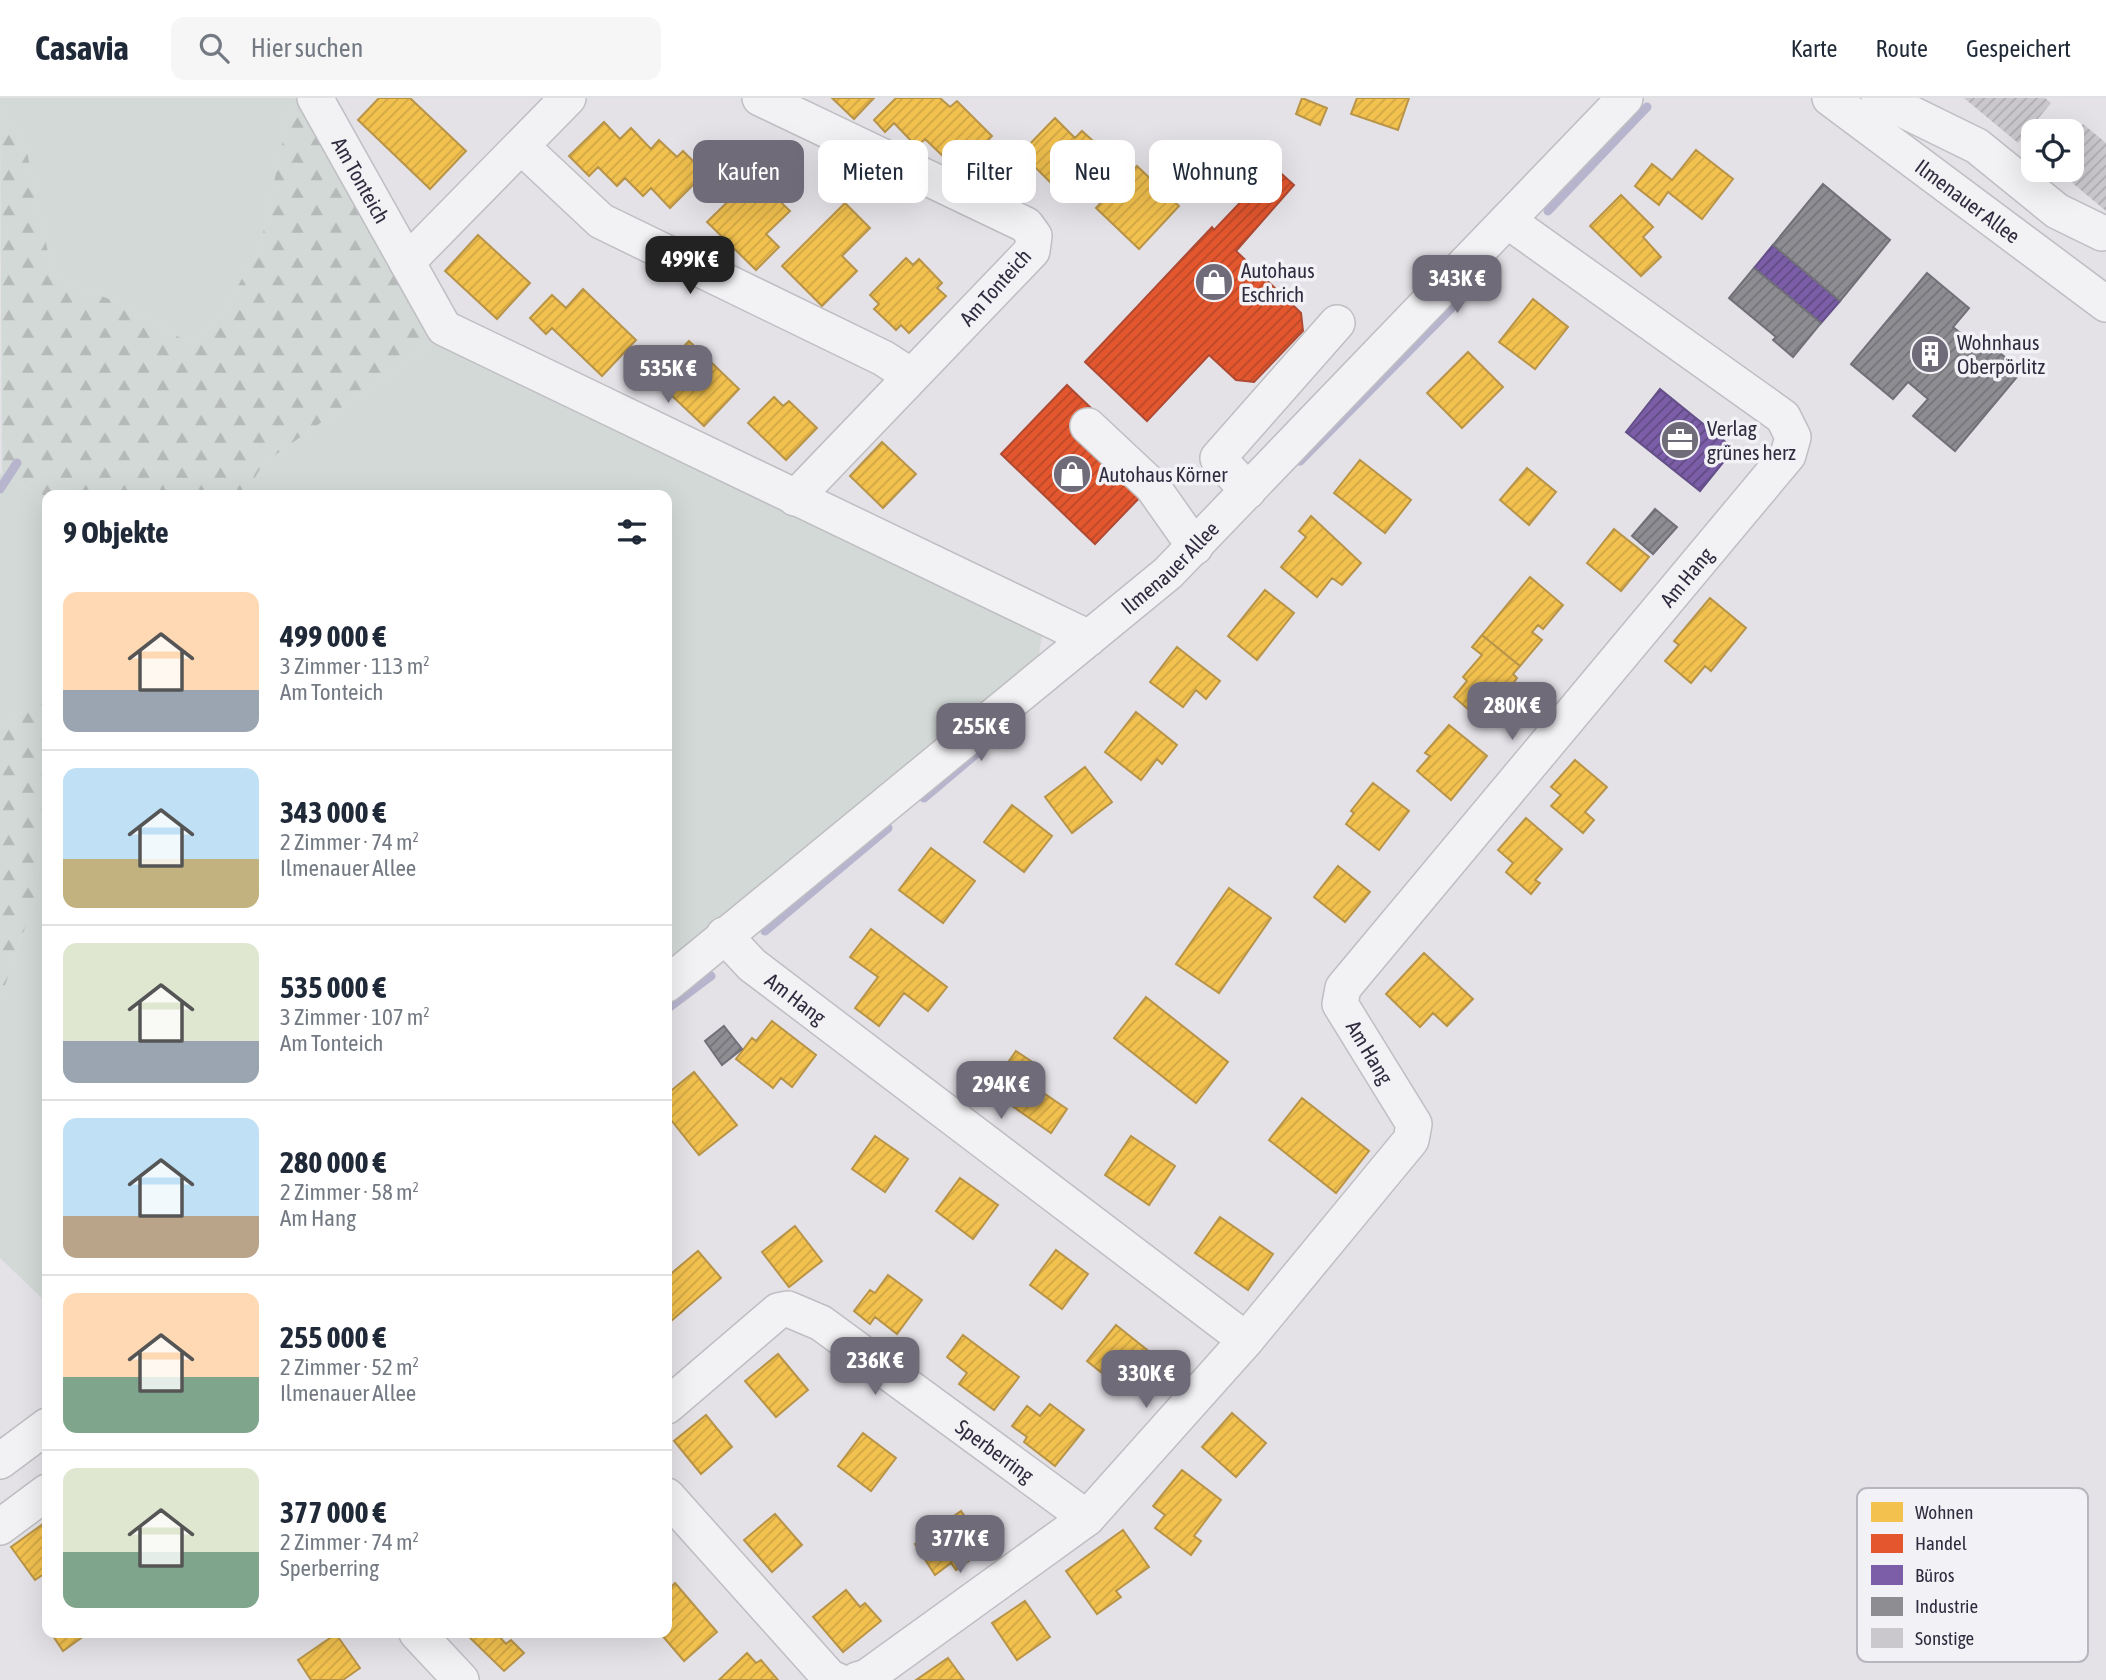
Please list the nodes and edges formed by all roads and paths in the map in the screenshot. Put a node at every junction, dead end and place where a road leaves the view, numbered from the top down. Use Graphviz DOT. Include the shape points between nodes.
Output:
graph roads {
  1 [pos="315,98"];
  2 [pos="568,98"];
  3 [pos="760,98"];
  4 [pos="1625,98"];
  5 [pos="1830,98"];
  6 [pos="1879,98"];
  7 [pos="522,147"];
  8 [pos="1508,221"];
  9 [pos="2102,233"];
  10 [pos="407,262"];
  11 [pos="2106,304"];
  12 [pos="1337,323"];
  13 [pos="911,376"];
  14 [pos="1088,426"];
  15 [pos="1248,491"];
  16 [pos="795,498"];
  17 [pos="1195,547"];
  18 [pos="1090,638"];
  19 [pos="724,935"];
  20 [pos="672,980"];
  21 [pos="1246,1340"];
  22 [pos="672,1402"];
  23 [pos="42,1430"];
  24 [pos="0,1461"];
  25 [pos="42,1496"];
  26 [pos="672,1502"];
  27 [pos="1087,1518"];
  28 [pos="0,1527"];
  29 [pos="420,1638"];
  30 [pos="442,1674"];
  31 [pos="836,1680"];
  32 [pos="857,1680"];
  1 -- 10 [label="street, Am Tonteich"];
  2 -- 7 [label="street"];
  3 -- 13 [label="street, Am Tonteich" via="1026,225 1034,236 1032,251"];
  4 -- 8 [label="street, Ilmenauer Allee"];
  5 -- 11 [label="street, Ilmenauer Allee"];
  6 -- 9 [label="street" via="1977,146 2057,211"];
  7 -- 10 [label="street"];
  7 -- 13 [label="street" via="601,221 883,358"];
  8 -- 15 [label="street, Ilmenauer Allee"];
  8 -- 21 [label="street, Am Hang" via="1783,418 1793,437 1788,455 1342,988 1340,1003 1414,1124 1411,1140"];
  10 -- 16 [label="street, Am Tonteich" via="444,328"];
  12 -- 15 [label="street" via="1218,458"];
  13 -- 16 [label="street, Am Tonteich"];
  14 -- 17 [label="street" via="1152,486"];
  15 -- 17 [label="street, Ilmenauer Allee"];
  16 -- 18 [label="street, Am Tonteich"];
  17 -- 18 [label="street, Ilmenauer Allee"];
  18 -- 19 [label="street, Ilmenauer Allee"];
  19 -- 20 [label="street, Ilmenauer Allee"];
  19 -- 21 [label="street, Am Hang" via="752,965"];
  21 -- 27 [label="street"];
  22 -- 27 [label="street, Sperberring" via="778,1311 788,1308 821,1323"];
  23 -- 24 [label="street"];
  25 -- 28 [label="street"];
  26 -- 31 [label="street"];
  27 -- 32 [label="street"];
  29 -- 30 [label="street"];
}
